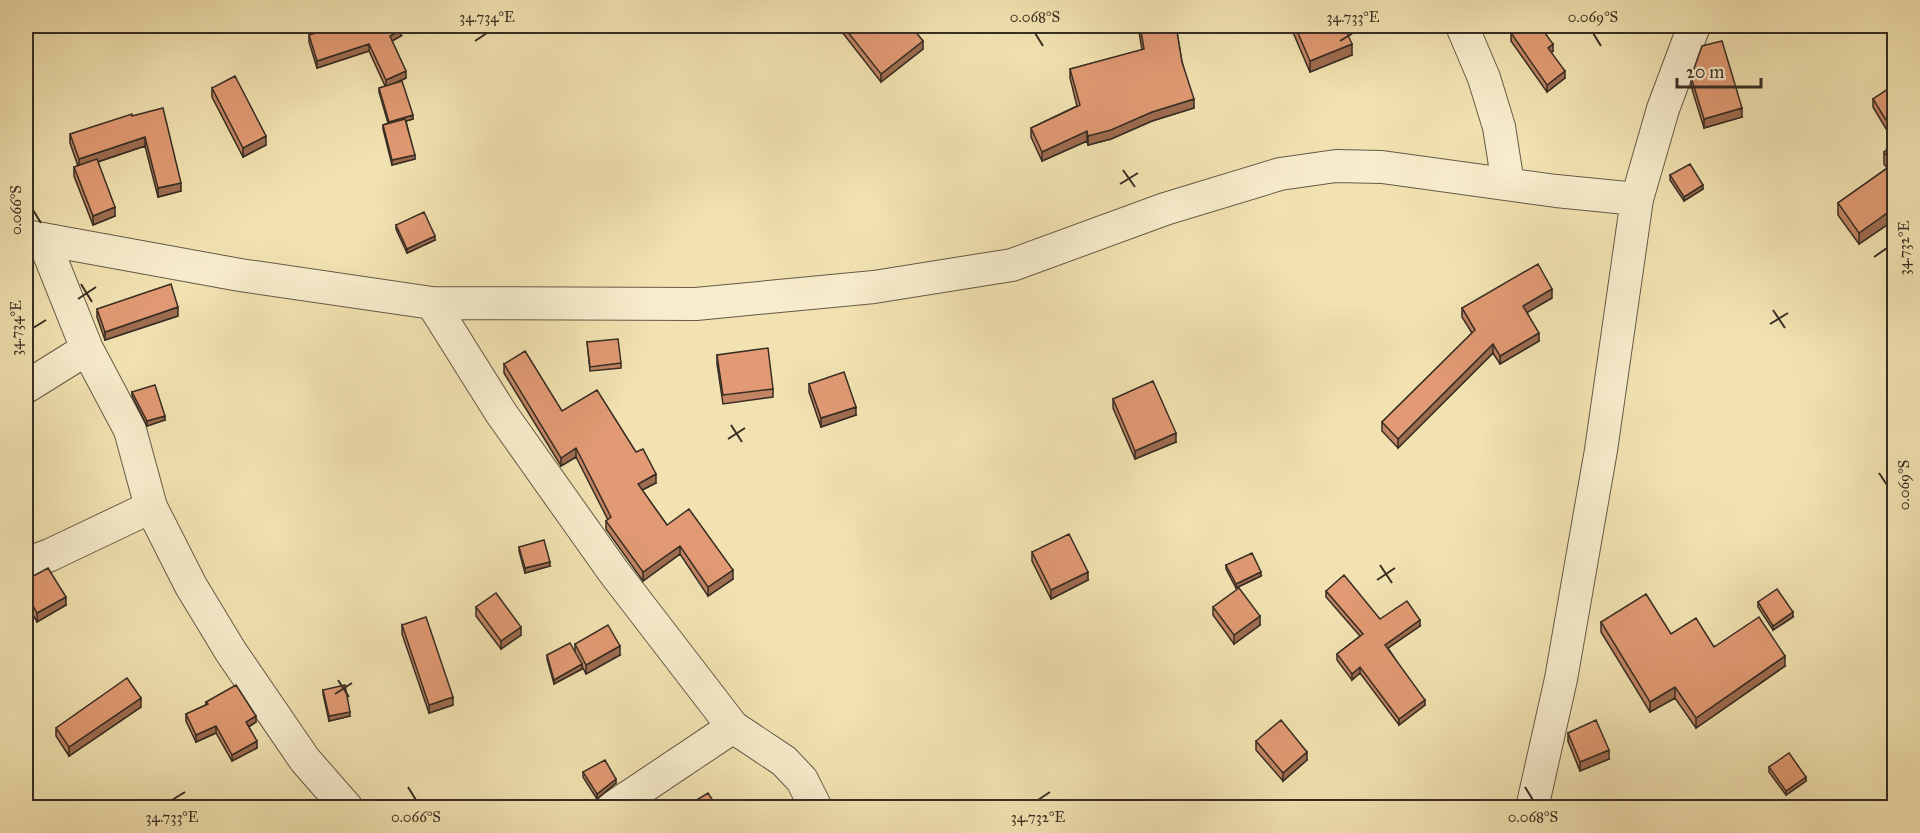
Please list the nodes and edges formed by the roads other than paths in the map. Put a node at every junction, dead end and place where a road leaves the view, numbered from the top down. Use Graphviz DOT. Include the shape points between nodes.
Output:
graph roads {
  1 [pos="1462,26"];
  2 [pos="1694,26"];
  3 [pos="1508,184"];
  4 [pos="1638,199"];
  5 [pos="34,237"];
  6 [pos="432,303"];
  7 [pos="87,349"];
  8 [pos="26,387"];
  9 [pos="151,507"];
  10 [pos="26,564"];
  11 [pos="734,727"];
  12 [pos="347,807"];
  13 [pos="612,807"];
  14 [pos="816,807"];
  15 [pos="1532,807"];
  1 -- 3 [label="street" via="1499,128"];
  2 -- 4 [label="street" via="1663,109"];
  3 -- 4 [label="street"];
  3 -- 6 [label="street" via="1382,167 1336,166 1280,174 1165,208 1012,265 960,274 874,287 696,304"];
  4 -- 15 [label="street" via="1597,473 1561,679"];
  5 -- 6 [label="street" via="240,275"];
  5 -- 7 [label="street"];
  6 -- 11 [label="street" via="501,412 613,571"];
  7 -- 8 [label="street"];
  7 -- 9 [label="street" via="130,430"];
  9 -- 10 [label="street"];
  9 -- 12 [label="street" via="191,586 231,652 305,760"];
  11 -- 13 [label="street"];
  11 -- 14 [label="street" via="784,761 802,780"];
}
